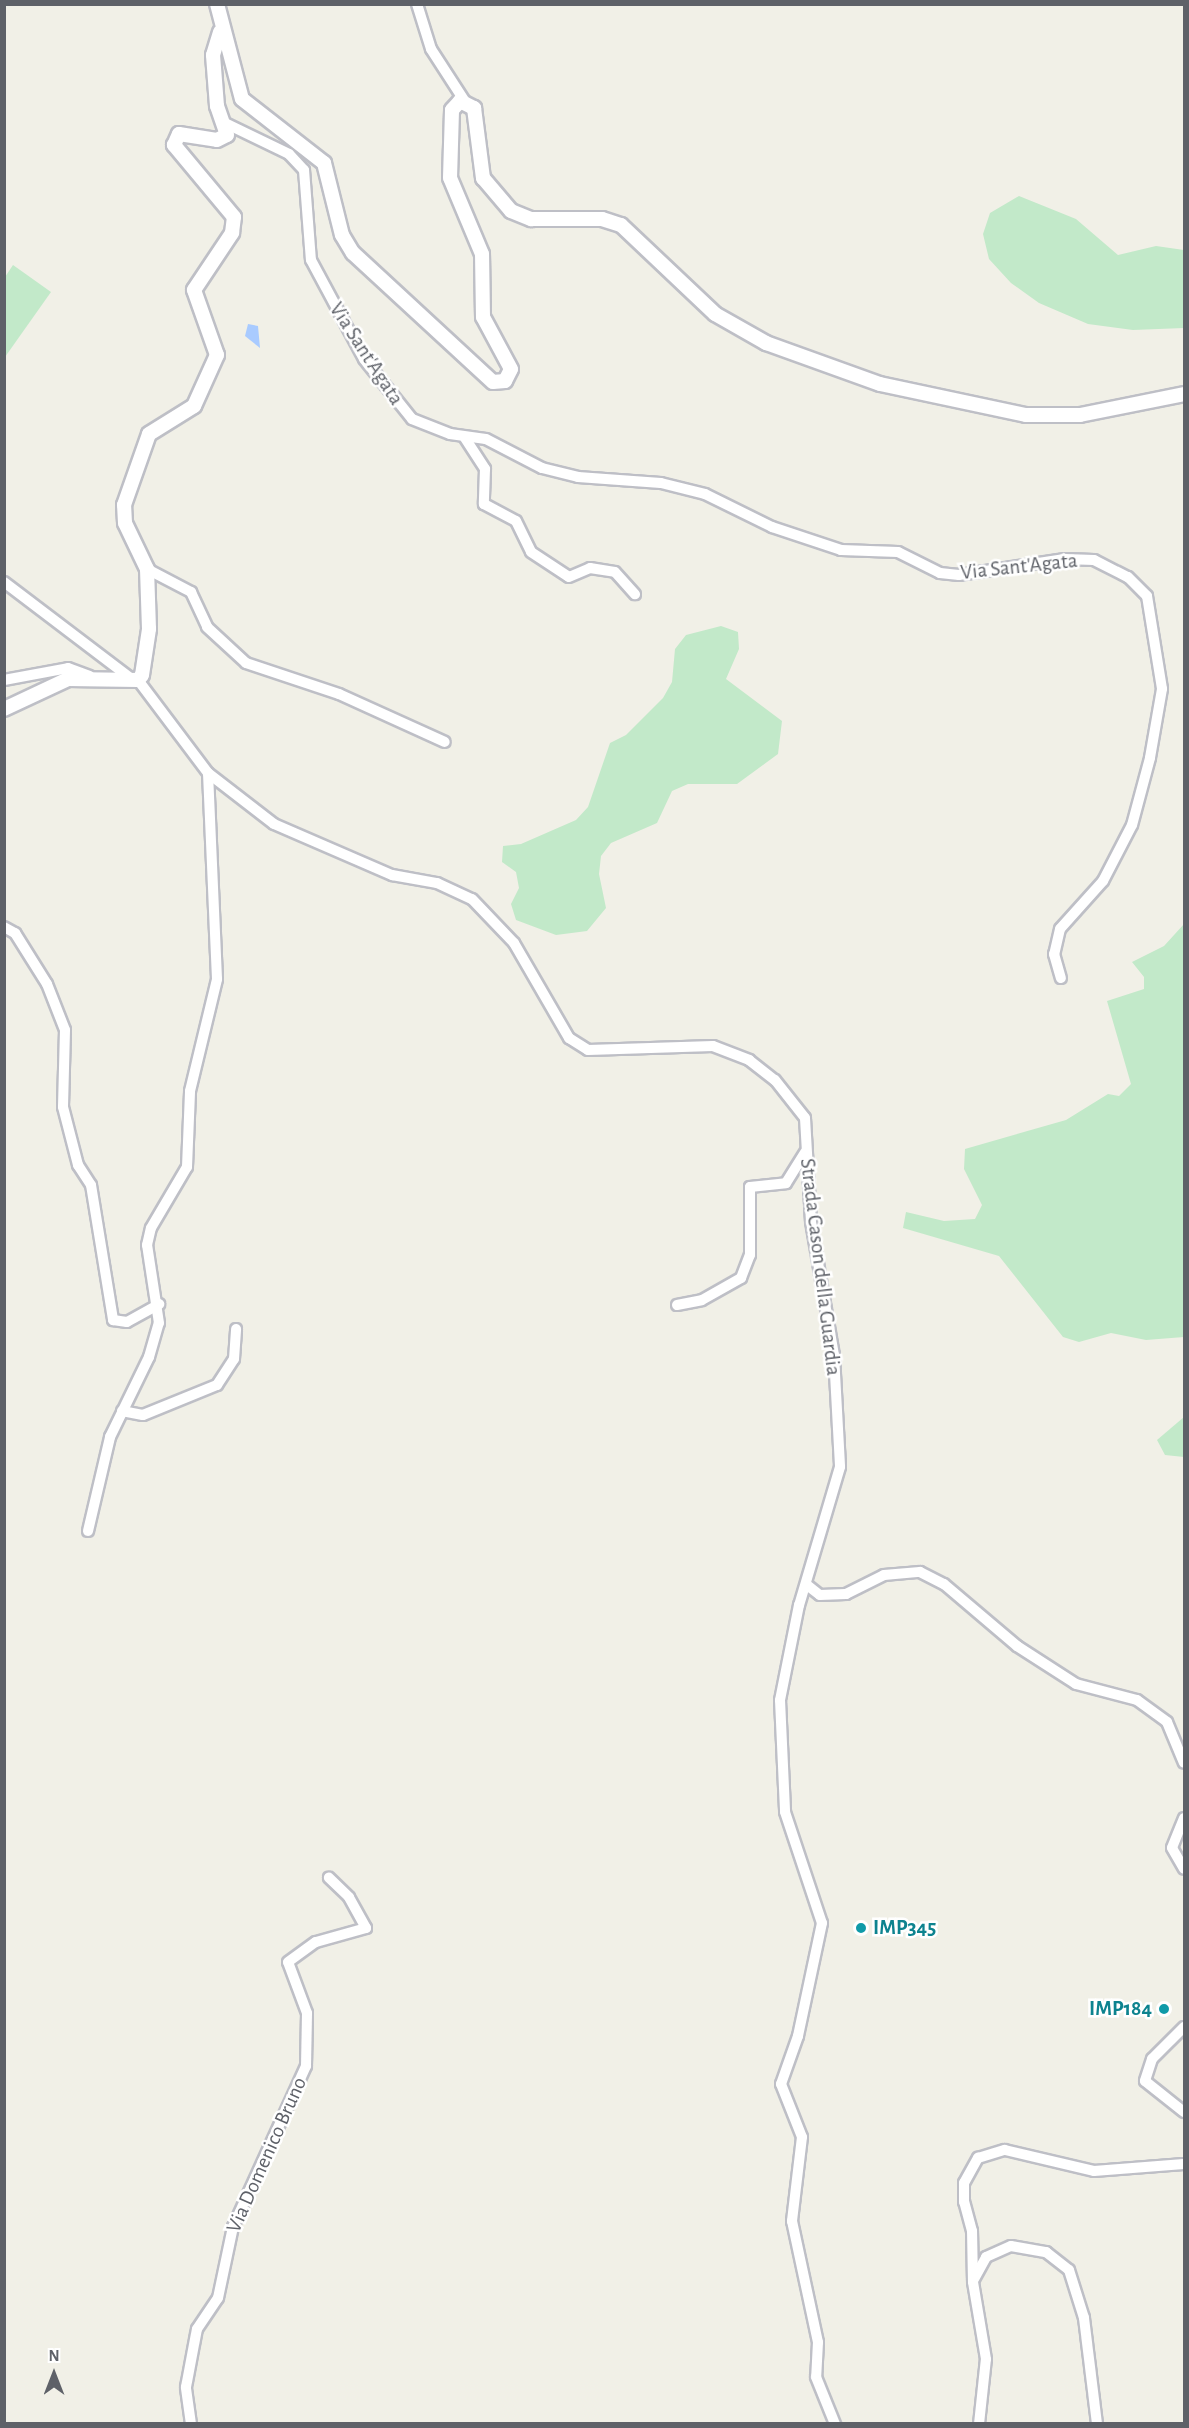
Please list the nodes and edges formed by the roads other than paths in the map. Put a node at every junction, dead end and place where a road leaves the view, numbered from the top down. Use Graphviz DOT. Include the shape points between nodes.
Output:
graph roads {
  1 [pos="217,4"];
  2 [pos="417,4"];
  3 [pos="220,32"];
  4 [pos="464,100"];
  5 [pos="227,124"];
  6 [pos="1185,394"];
  7 [pos="465,438"];
  8 [pos="147,568"];
  9 [pos="4,582"];
  10 [pos="635,594"];
  11 [pos="90,676"];
  12 [pos="4,680"];
  13 [pos="136,680"];
  14 [pos="4,709"];
  15 [pos="445,742"];
  16 [pos="208,773"];
  17 [pos="4,927"];
  18 [pos="1061,978"];
  19 [pos="805,1151"];
  20 [pos="159,1304"];
  21 [pos="677,1305"];
  22 [pos="236,1329"];
  23 [pos="122,1411"];
  24 [pos="88,1531"];
  25 [pos="807,1585"];
  26 [pos="1185,1763"];
  27 [pos="1185,1818"];
  28 [pos="1185,1869"];
  29 [pos="329,1878"];
  30 [pos="1185,2027"];
  31 [pos="1185,2112"];
  32 [pos="1185,2164"];
  33 [pos="973,2282"];
  34 [pos="191,2424"];
  35 [pos="835,2424"];
  36 [pos="979,2424"];
  37 [pos="1097,2424"];
  1 -- 3 [label="street"];
  2 -- 4 [label="street" via="431,49"];
  3 -- 4 [label="street" via="242,99 324,163 342,235 353,253 489,380 501,383 511,369 483,317 482,254 450,178 452,110"];
  3 -- 5 [label="street" via="213,55 217,106"];
  4 -- 6 [label="street" via="474,108 483,178 511,211 531,219 603,219 621,225 715,314 776,347 880,384 1026,415 1080,415"];
  5 -- 7 [label="street, Via Sant'Agata" via="289,154 304,170 310,260 395,404 412,419"];
  5 -- 8 [label="street" via="227,135 217,140 187,133 174,137 176,150 231,209 235,224 194,290 217,355 206,384 194,406 149,434 124,505 125,523"];
  7 -- 10 [label="street" via="484,469 484,504 516,521 531,552 569,577 590,568 615,572"];
  7 -- 18 [label="street, Via Sant'Agata" via="486,439 542,468 578,477 661,483 705,494 787,533 804,533 841,550 898,552 940,573 959,575 1065,559 1094,560 1128,577 1147,596 1151,613 1162,689 1159,712 1132,825 1103,881 1060,929 1054,954"];
  8 -- 13 [label="street" via="149,629"];
  8 -- 15 [label="street" via="191,592 207,627 246,663 347,698"];
  9 -- 13 [label="street, Strada Cason della Guardia"];
  11 -- 12 [label="street" via="68,668"];
  11 -- 13 [label="street"];
  11 -- 14 [label="street" via="69,679"];
  13 -- 16 [label="street, Strada Cason della Guardia"];
  16 -- 19 [label="street, Strada Cason della Guardia" via="283,829 392,875 437,883 472,899 514,943 569,1038 588,1050 713,1046 749,1060 799,1107 805,1118"];
  16 -- 20 [label="street" via="217,980 190,1091 188,1167 161,1208 147,1245"];
  17 -- 20 [label="street" via="15,933 46,984 65,1030 63,1107 78,1165 91,1185 113,1320 127,1322"];
  19 -- 21 [label="street" via="786,1184 750,1187 750,1255 741,1278 702,1300"];
  19 -- 25 [label="street, Strada Cason della Guardia" via="811,1222 834,1355 840,1467"];
  20 -- 23 [label="street" via="154,1344"];
  22 -- 23 [label="street" via="234,1359 217,1385 152,1412"];
  23 -- 24 [label="street" via="110,1437"];
  25 -- 26 [label="street" via="820,1594 846,1594 884,1575 920,1572 944,1584 1017,1646 1076,1683 1137,1700 1167,1722"];
  25 -- 35 [label="street, Strada Cason della Guardia" via="780,1700 785,1812 822,1923 798,2036 781,2084 802,2137 792,2221 818,2342 816,2377"];
  27 -- 28 [label="street" via="1172,1848"];
  29 -- 34 [label="street, Via Domenico Bruno" via="356,1906 366,1928 316,1942 288,1962 307,2013 306,2066 233,2227 218,2298 197,2329 186,2387"];
  30 -- 31 [label="street" via="1152,2059 1145,2081"];
  32 -- 33 [label="street" via="1094,2170 1024,2152 998,2151 978,2158 964,2183"];
  33 -- 36 [label="street" via="986,2359"];
  33 -- 37 [label="street" via="986,2257 1011,2246 1046,2252 1069,2270 1084,2318"];
}
